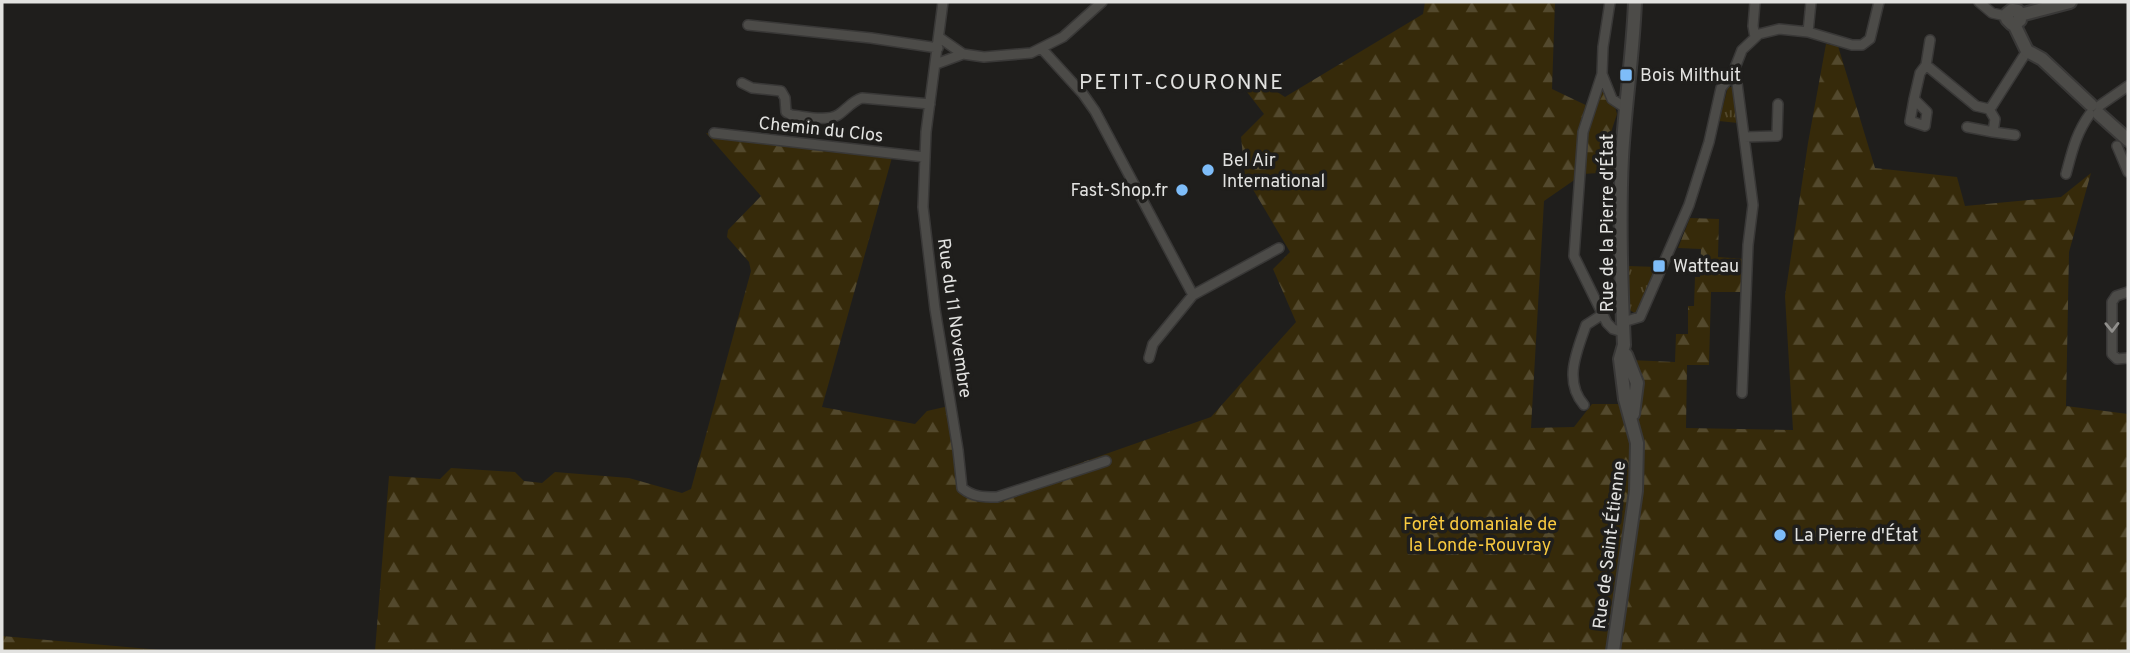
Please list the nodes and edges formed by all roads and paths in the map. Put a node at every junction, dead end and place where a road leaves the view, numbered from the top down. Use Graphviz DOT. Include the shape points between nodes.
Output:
graph roads {
  1 [pos="943,2"];
  2 [pos="1102,2"];
  3 [pos="1610,2"];
  4 [pos="1635,2"];
  5 [pos="1755,2"];
  6 [pos="1811,2"];
  7 [pos="1879,2"];
  8 [pos="1979,2"];
  9 [pos="2070,2"];
  10 [pos="2013,19"];
  11 [pos="748,25"];
  12 [pos="1808,32"];
  13 [pos="1755,37"];
  14 [pos="1930,40"];
  15 [pos="939,43"];
  16 [pos="1042,49"];
  17 [pos="2027,51"];
  18 [pos="963,54"];
  19 [pos="936,64"];
  20 [pos="1926,65"];
  21 [pos="1735,66"];
  22 [pos="1602,74"];
  23 [pos="742,83"];
  24 [pos="2128,86"];
  25 [pos="1914,99"];
  26 [pos="930,104"];
  27 [pos="1777,104"];
  28 [pos="1627,109"];
  29 [pos="1989,109"];
  30 [pos="2095,110"];
  31 [pos="1967,127"];
  32 [pos="1993,132"];
  33 [pos="714,133"];
  34 [pos="2015,135"];
  35 [pos="1744,137"];
  36 [pos="2122,143"];
  37 [pos="925,157"];
  38 [pos="2128,172"];
  39 [pos="2066,174"];
  40 [pos="1279,248"];
  41 [pos="2128,292"];
  42 [pos="1193,295"];
  43 [pos="1603,314"];
  44 [pos="1623,333"];
  45 [pos="1149,358"];
  46 [pos="2128,358"];
  47 [pos="1742,393"];
  48 [pos="1584,405"];
  49 [pos="1637,443"];
  50 [pos="1106,461"];
  51 [pos="1614,651"];
  1 -- 15 [label="street, Rue du 11 Novembre"];
  2 -- 16 [label="street" via="1063,37"];
  3 -- 22 [label="street"];
  4 -- 28 [label="street, Rue de la Pierre d'État"];
  5 -- 13 [label="street"];
  6 -- 12 [label="street"];
  7 -- 12 [label="street" via="1871,35 1858,46"];
  8 -- 10 [label="street" via="1992,13"];
  9 -- 10 [label="street"];
  10 -- 17 [label="street"];
  11 -- 15 [label="street"];
  12 -- 13 [label="street" via="1779,29"];
  13 -- 21 [label="street"];
  14 -- 20 [label="street"];
  15 -- 18 [label="street"];
  15 -- 19 [label="street, Rue du 11 Novembre"];
  16 -- 18 [label="street" via="985,57"];
  16 -- 42 [label="street" via="1095,111"];
  17 -- 29 [label="street"];
  17 -- 30 [label="street" via="2042,59"];
  18 -- 19 [label="street"];
  19 -- 26 [label="street, Rue du 11 Novembre"];
  20 -- 25 [label="street"];
  20 -- 29 [label="street" via="1976,106"];
  21 -- 35 [label="street"];
  21 -- 44 [label="street" via="1721,88 1709,142 1678,235 1640,317"];
  22 -- 28 [label="street" via="1612,99"];
  22 -- 43 [label="street" via="1583,132 1574,256"];
  23 -- 26 [label="street" via="781,91 791,115 830,118 862,98"];
  24 -- 30 [label="street"];
  26 -- 37 [label="street, Rue du 11 Novembre"];
  27 -- 35 [label="street" via="1777,136"];
  28 -- 44 [label="street, Rue de la Pierre d'État" via="1621,195"];
  29 -- 32 [label="street" via="1995,119"];
  30 -- 36 [label="street"];
  30 -- 39 [label="street" via="2081,127"];
  31 -- 32 [label="street"];
  32 -- 34 [label="street"];
  33 -- 37 [label="street, Chemin du Clos"];
  35 -- 47 [label="street" via="1753,205"];
  36 -- 38 [label="street"];
  37 -- 50 [label="street, Rue du 11 Novembre" via="923,206 962,488 969,494 997,497"];
  40 -- 42 [label="street"];
  41 -- 46 [label="street, one-way" via="2112,302 2112,354 2117,359"];
  42 -- 45 [label="street" via="1153,344"];
  43 -- 44 [label="street" via="1613,329"];
  43 -- 48 [label="street" via="1586,325 1574,359 1572,382"];
  44 -- 49 [label="street, Rue de la Pierre d'État" via="1637,383 1632,421"];
  49 -- 51 [label="street, Rue de Saint-Étienne" via="1636,491"];
}
